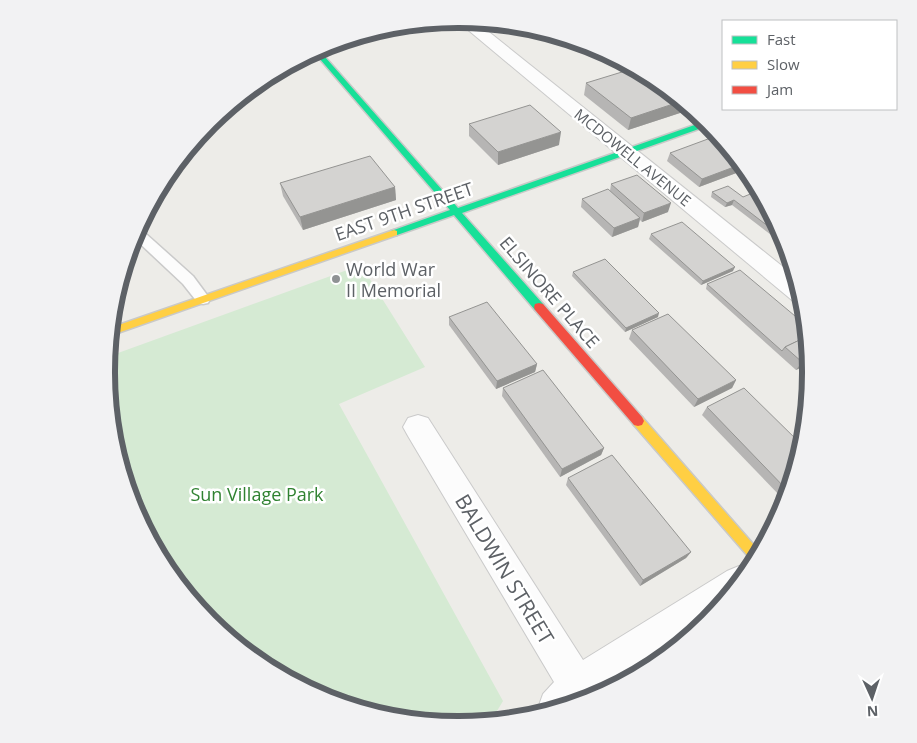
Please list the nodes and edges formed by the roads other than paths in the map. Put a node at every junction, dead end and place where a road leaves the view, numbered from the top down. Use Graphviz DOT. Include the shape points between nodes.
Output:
graph roads {
  1 [pos="474,28"];
  2 [pos="321,57"];
  3 [pos="700,126"];
  4 [pos="627,152"];
  5 [pos="457,211"];
  6 [pos="142,238"];
  7 [pos="792,287"];
  8 [pos="203,299"];
  9 [pos="117,330"];
  10 [pos="418,427"];
  11 [pos="752,552"];
  12 [pos="718,597"];
  13 [pos="567,697"];
  1 -- 4 [label="street, MCDOWELL AVENUE"];
  2 -- 5 [label="street, ELSINORE PLACE"];
  3 -- 4 [label="street, EAST 9TH STREET"];
  4 -- 5 [label="street, EAST 9TH STREET"];
  4 -- 7 [label="street, MCDOWELL AVENUE"];
  5 -- 8 [label="street, EAST 9TH STREET"];
  5 -- 11 [label="street, ELSINORE PLACE"];
  6 -- 8 [label="lane" via="188,280"];
  8 -- 9 [label="street, EAST 9TH STREET"];
  10 -- 13 [label="street, BALDWIN STREET"];
  12 -- 13 [label="street"];
}
